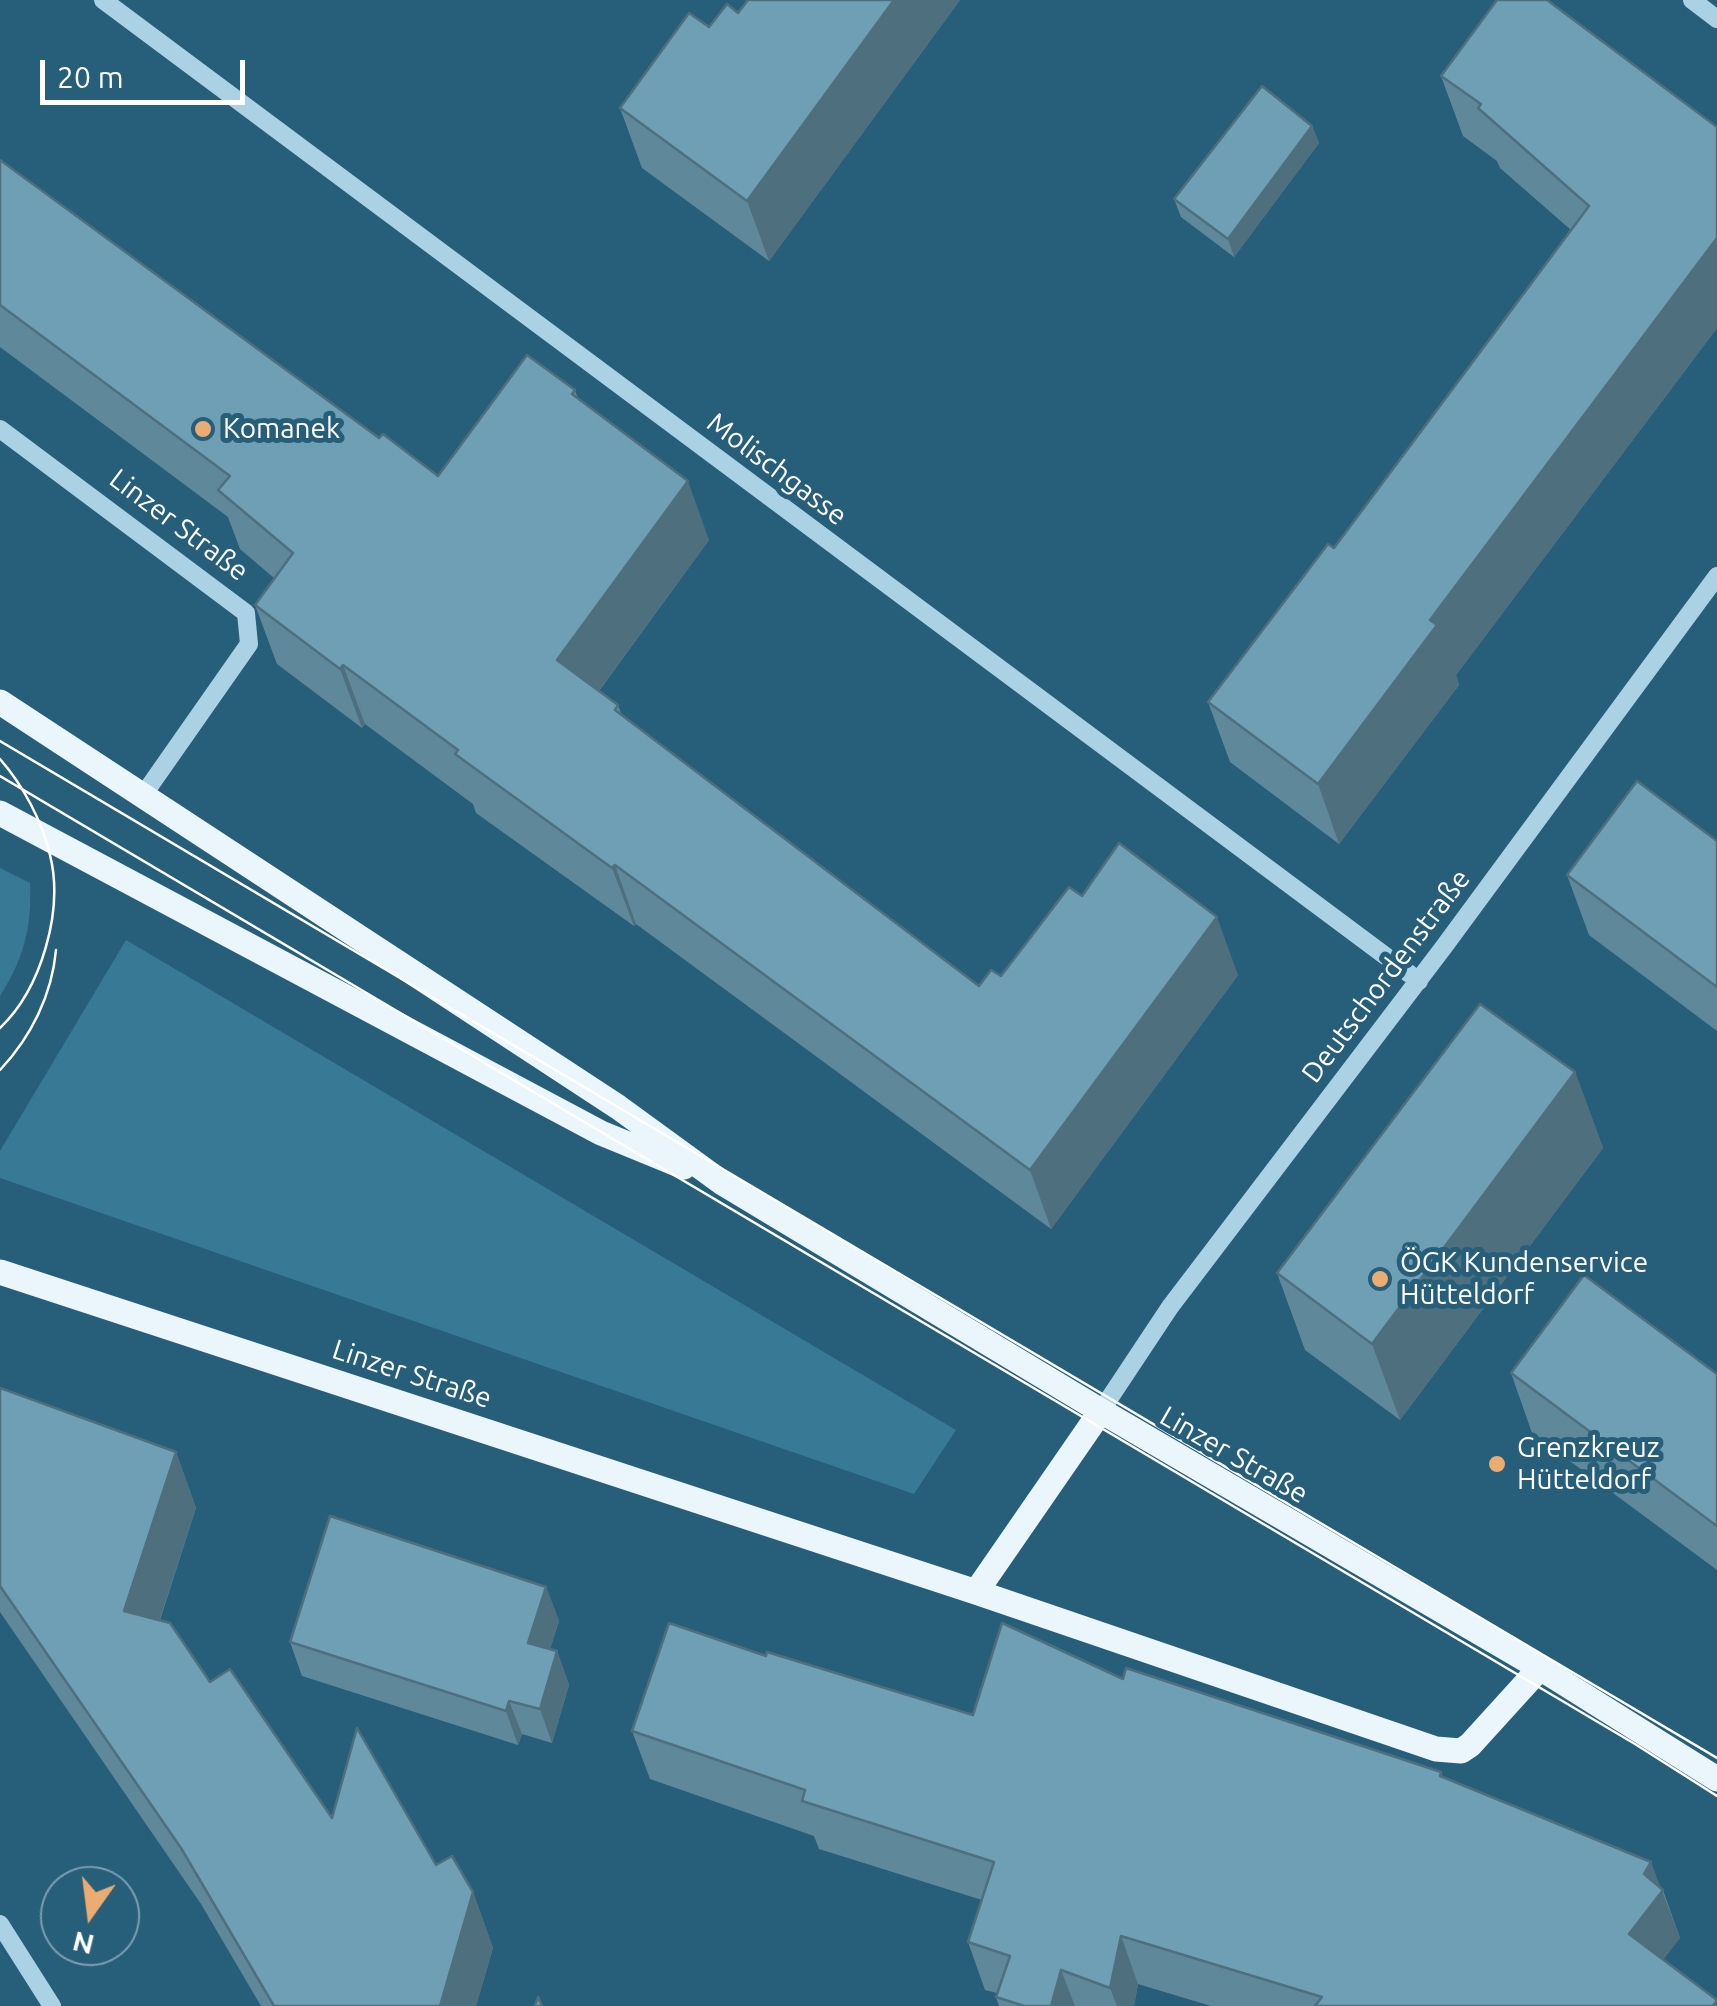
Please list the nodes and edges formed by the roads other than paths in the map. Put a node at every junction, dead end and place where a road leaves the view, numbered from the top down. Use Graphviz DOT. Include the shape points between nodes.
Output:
graph roads {
  1 [pos="104,0"];
  2 [pos="1692,0"];
  3 [pos="1717,19"];
  4 [pos="0,428"];
  5 [pos="1717,576"];
  6 [pos="0,702"];
  7 [pos="144,794"];
  8 [pos="0,813"];
  9 [pos="1419,980"];
  10 [pos="721,1182"];
  11 [pos="0,1272"];
  12 [pos="1101,1411"];
  13 [pos="976,1592"];
  14 [pos="1540,1668"];
  15 [pos="1717,1780"];
  16 [pos="0,1924"];
  17 [pos="52,2006"];
  1 -- 9 [label="street, Molischgasse"];
  2 -- 3 [label="street"];
  4 -- 7 [label="street, Linzer Straße" via="246,613 249,644"];
  5 -- 9 [label="street, Deutschordenstraße"];
  6 -- 7 [label="main road, Linzer Straße"];
  7 -- 10 [label="main road, Linzer Straße"];
  8 -- 10 [label="main road, Linzer Straße" via="601,1133"];
  9 -- 12 [label="street, Deutschordenstraße" via="1170,1306"];
  10 -- 12 [label="main road, Linzer Straße"];
  11 -- 13 [label="main road, Linzer Straße"];
  12 -- 13 [label="main road"];
  12 -- 14 [label="main road, Linzer Straße"];
  13 -- 14 [label="main road, Linzer Straße" via="1449,1751 1480,1737"];
  14 -- 15 [label="main road, Linzer Straße"];
  16 -- 17 [label="street"];
}
